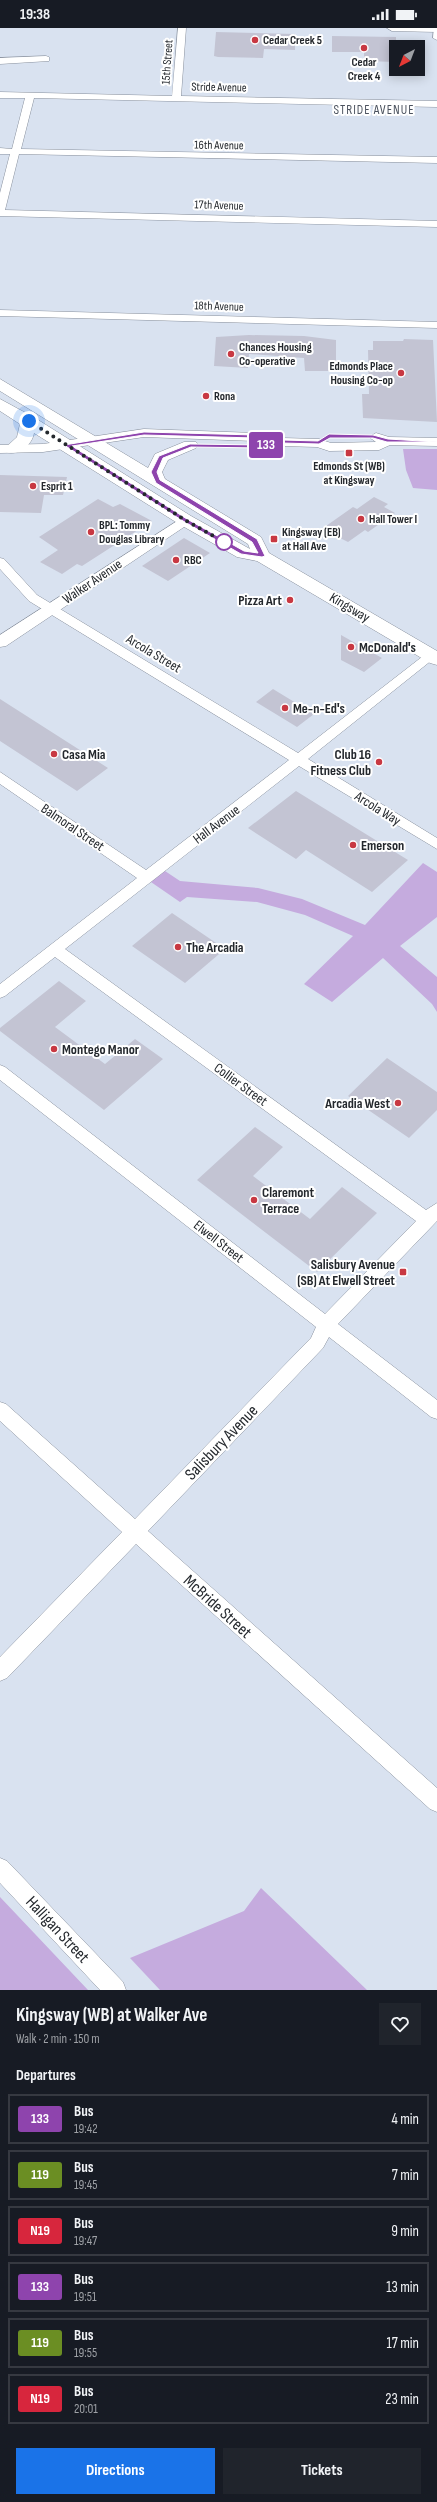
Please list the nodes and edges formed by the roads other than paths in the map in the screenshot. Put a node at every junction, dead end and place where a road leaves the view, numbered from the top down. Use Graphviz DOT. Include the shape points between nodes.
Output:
graph roads {
  1 [pos="182,28"];
  2 [pos="392,28"];
  3 [pos="437,29"];
  4 [pos="437,38"];
  5 [pos="46,58"];
  6 [pos="0,61"];
  7 [pos="0,95"];
  8 [pos="30,96"];
  9 [pos="176,98"];
  10 [pos="437,104"];
  11 [pos="0,151"];
  12 [pos="16,151"];
  13 [pos="437,160"];
  14 [pos="12,164"];
  15 [pos="0,165"];
  16 [pos="0,212"];
  17 [pos="437,224"];
  18 [pos="0,313"];
  19 [pos="437,325"];
  20 [pos="0,384"];
  21 [pos="0,404"];
  22 [pos="29,421"];
  23 [pos="282,442"];
  24 [pos="437,442"];
  25 [pos="99,445"];
  26 [pos="190,445"];
  27 [pos="6,449"];
  28 [pos="73,449"];
  29 [pos="0,460"];
  30 [pos="158,482"];
  31 [pos="185,520"];
  32 [pos="262,556"];
  33 [pos="0,562"];
  34 [pos="51,608"];
  35 [pos="0,642"];
  36 [pos="434,657"];
  37 [pos="300,760"];
  38 [pos="0,777"];
  39 [pos="437,844"];
  40 [pos="146,877"];
  41 [pos="55,949"];
  42 [pos="0,992"];
  43 [pos="0,1072"];
  44 [pos="432,1215"];
  45 [pos="326,1325"];
  46 [pos="0,1410"];
  47 [pos="437,1411"];
  48 [pos="135,1532"];
  49 [pos="0,1671"];
  50 [pos="437,1802"];
  51 [pos="0,1868"];
  52 [pos="116,1990"];
  1 -- 9 [label="street, 15th Street"];
  2 -- 3 [label="street"];
  3 -- 4 [label="street"];
  5 -- 6 [label="street"];
  7 -- 8 [label="street, Stride Avenue"];
  8 -- 9 [label="street, Stride Avenue"];
  8 -- 12 [label="street"];
  9 -- 10 [label="street, Stride Avenue"];
  11 -- 12 [label="street, 16th Avenue"];
  12 -- 13 [label="street, 16th Avenue"];
  12 -- 14 [label="street"];
  14 -- 15 [label="street"];
  14 -- 16 [label="street"];
  16 -- 17 [label="street, 17th Avenue"];
  18 -- 19 [label="street, 18th Avenue"];
  20 -- 25 [label="main road, Kingsway"];
  21 -- 22 [label="main road, Kingsway"];
  22 -- 27 [label="main road" via="25,439"];
  22 -- 28 [label="main road, Kingsway"];
  23 -- 24 [label="street" via="319,443 329,447 379,446 387,441"];
  23 -- 25 [label="street" via="255,437 163,433 138,434"];
  23 -- 26 [label="street" via="261,447"];
  25 -- 26 [label="street"];
  25 -- 28 [label="street"];
  25 -- 30 [label="main road, Kingsway"];
  26 -- 30 [label="main road" via="161,457 154,472"];
  27 -- 28 [label="street"];
  28 -- 29 [label="street" via="34,460"];
  28 -- 31 [label="main road, Kingsway"];
  30 -- 32 [label="main road, Kingsway" via="255,541"];
  31 -- 32 [label="main road, Kingsway" via="243,553"];
  31 -- 34 [label="street, Walker Avenue"];
  32 -- 36 [label="main road, Kingsway"];
  33 -- 34 [label="street, Arcola Street" via="33,598"];
  34 -- 35 [label="street, Walker Avenue"];
  34 -- 37 [label="street, Arcola Street"];
  36 -- 37 [label="street, Hall Avenue"];
  37 -- 39 [label="street, Arcola Way"];
  37 -- 40 [label="street, Hall Avenue"];
  38 -- 40 [label="street, Balmoral Street"];
  40 -- 41 [label="street, Hall Avenue"];
  41 -- 42 [label="street, Hall Avenue"];
  41 -- 44 [label="street, Collier Street"];
  43 -- 45 [label="street, Elwell Street"];
  44 -- 45 [label="street, Salisbury Avenue"];
  45 -- 47 [label="street, Elwell Street"];
  45 -- 48 [label="street, Salisbury Avenue" via="317,1343"];
  46 -- 48 [label="street, McBride Street"];
  48 -- 49 [label="street, Salisbury Avenue"];
  48 -- 50 [label="street, McBride Street"];
  51 -- 52 [label="street, Halligan Street"];
}
